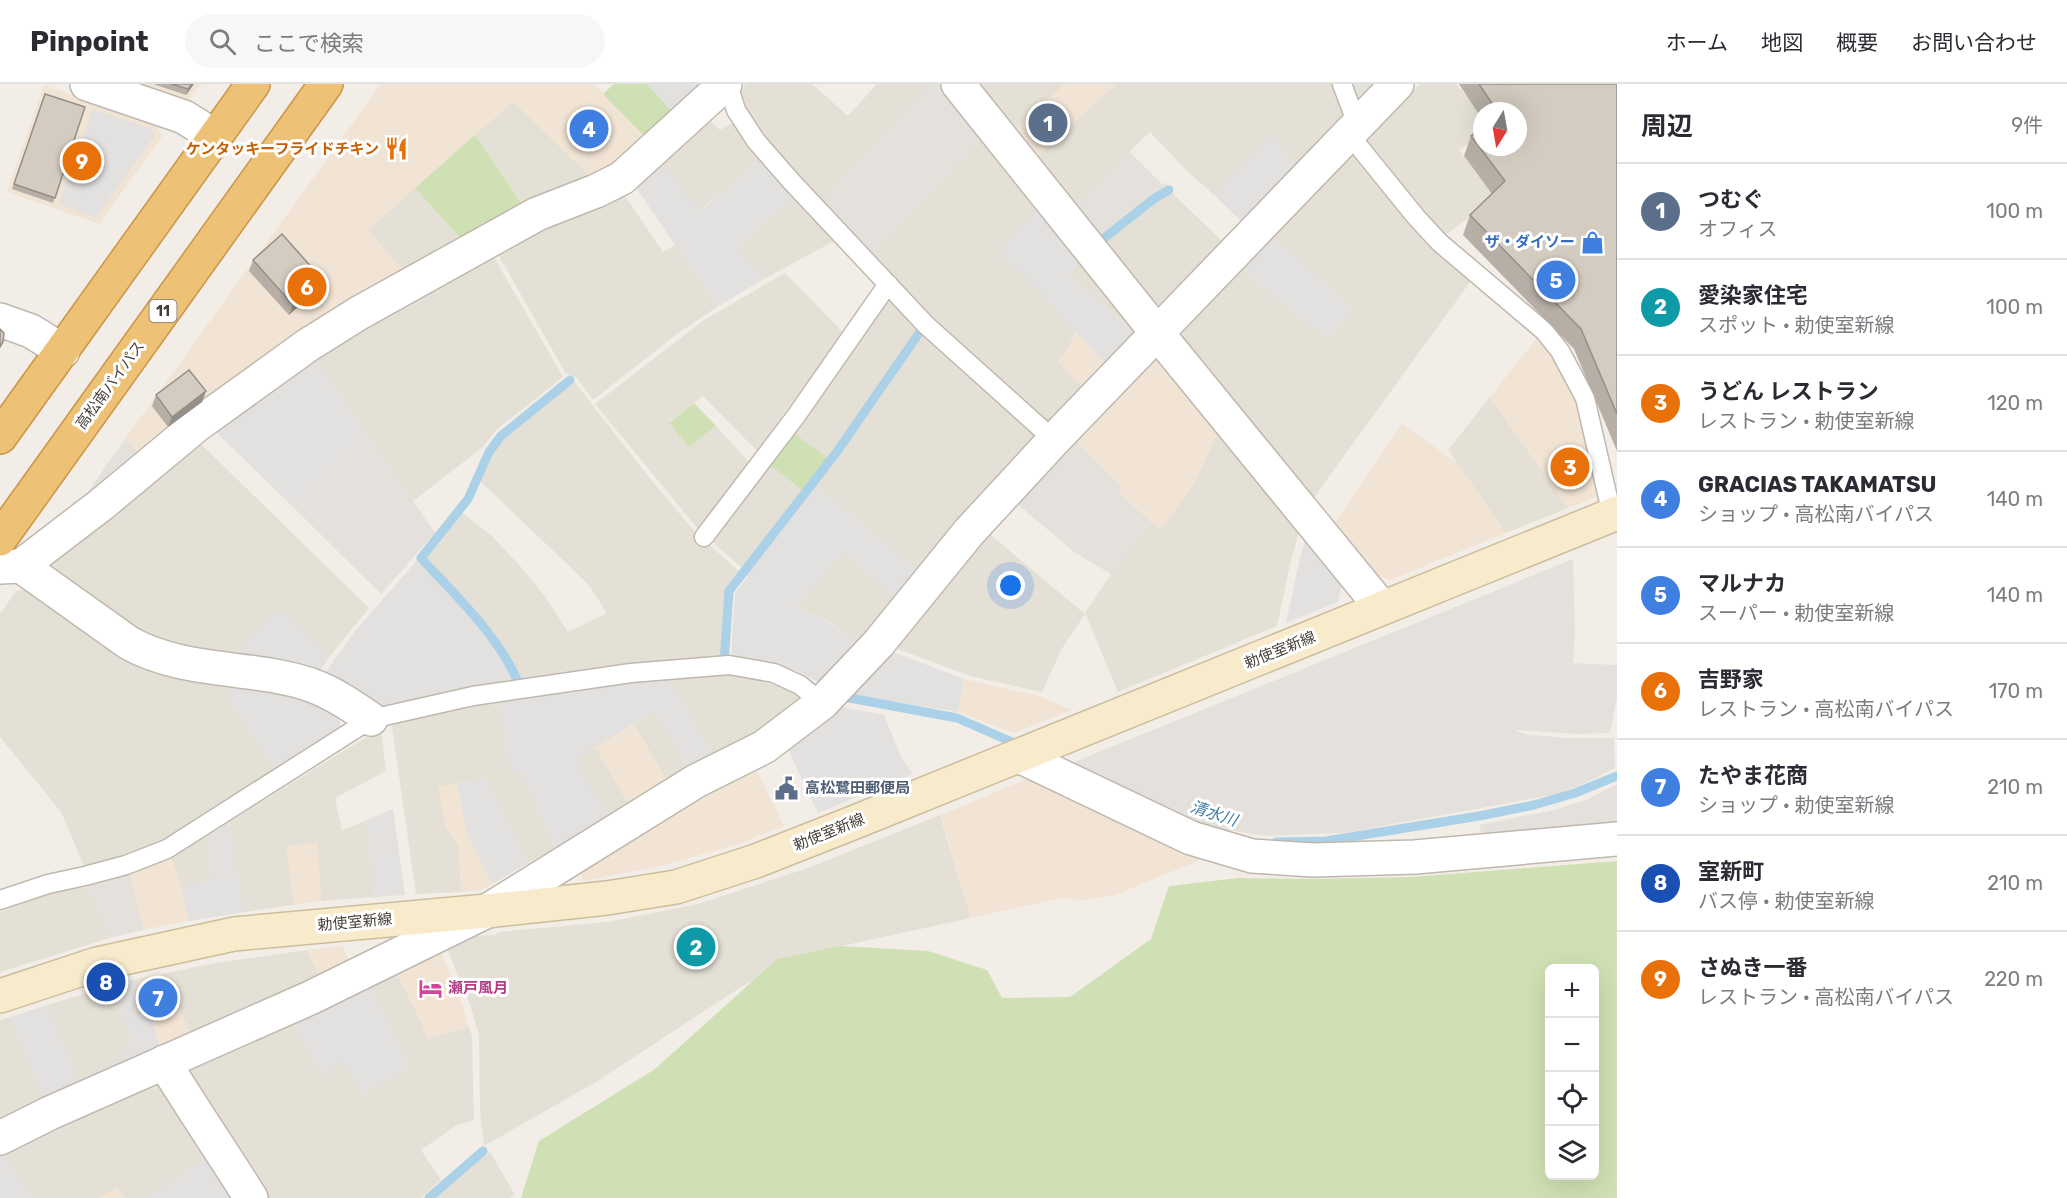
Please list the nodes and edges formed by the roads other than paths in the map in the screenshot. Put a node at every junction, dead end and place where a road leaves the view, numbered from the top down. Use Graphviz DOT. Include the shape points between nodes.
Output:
graph roads {
  1 [pos="87,84"];
  2 [pos="253,84"];
  3 [pos="326,84"];
  4 [pos="727,84"];
  5 [pos="958,84"];
  6 [pos="1342,84"];
  7 [pos="1397,84"];
  8 [pos="1352,129"];
  9 [pos="216,137"];
  10 [pos="888,284"];
  11 [pos="0,320"];
  12 [pos="1158,334"];
  13 [pos="63,351"];
  14 [pos="0,437"];
  15 [pos="1054,440"];
  16 [pos="1615,514"];
  17 [pos="704,537"];
  18 [pos="0,539"];
  19 [pos="10,566"];
  20 [pos="1382,608"];
  21 [pos="822,703"];
  22 [pos="371,719"];
  23 [pos="1028,752"];
  24 [pos="1617,839"];
  25 [pos="0,900"];
  26 [pos="487,911"];
  27 [pos="0,996"];
  28 [pos="164,1062"];
  29 [pos="0,1138"];
  30 [pos="250,1198"];
  1 -- 9 [label="street" via="184,117"];
  2 -- 9 [label="highway"];
  3 -- 18 [label="highway, 高松南バイパス / 11"];
  4 -- 10 [label="lane" via="736,110 756,141"];
  4 -- 19 [label="street" via="622,178 537,214 358,313 197,425 102,504"];
  5 -- 12 [label="street"];
  6 -- 8 [label="lane"];
  7 -- 8 [label="street"];
  8 -- 12 [label="street"];
  8 -- 16 [label="lane" via="1439,242 1544,331 1560,351 1585,398"];
  9 -- 13 [label="highway"];
  10 -- 15 [label="lane" via="926,325"];
  10 -- 17 [label="lane" via="796,416"];
  11 -- 13 [label="street" via="31,331"];
  12 -- 15 [label="street"];
  12 -- 20 [label="street"];
  13 -- 14 [label="highway"];
  15 -- 21 [label="street"];
  16 -- 20 [label="main road, 勅使室新線"];
  19 -- 22 [label="street" via="147,653 313,686 348,702"];
  20 -- 23 [label="main road, 勅使室新線"];
  21 -- 22 [label="lane" via="800,685 774,673 729,665 631,673 473,696"];
  21 -- 26 [label="street" via="764,747 696,781"];
  22 -- 25 [label="lane" via="167,849 126,865"];
  23 -- 24 [label="street" via="1191,838 1252,856 1313,861 1415,857"];
  23 -- 26 [label="main road, 勅使室新線" via="756,861 676,887"];
  26 -- 27 [label="main road, 勅使室新線" via="234,934 97,964"];
  26 -- 28 [label="street" via="310,998"];
  28 -- 29 [label="street"];
  28 -- 30 [label="street"];
}
